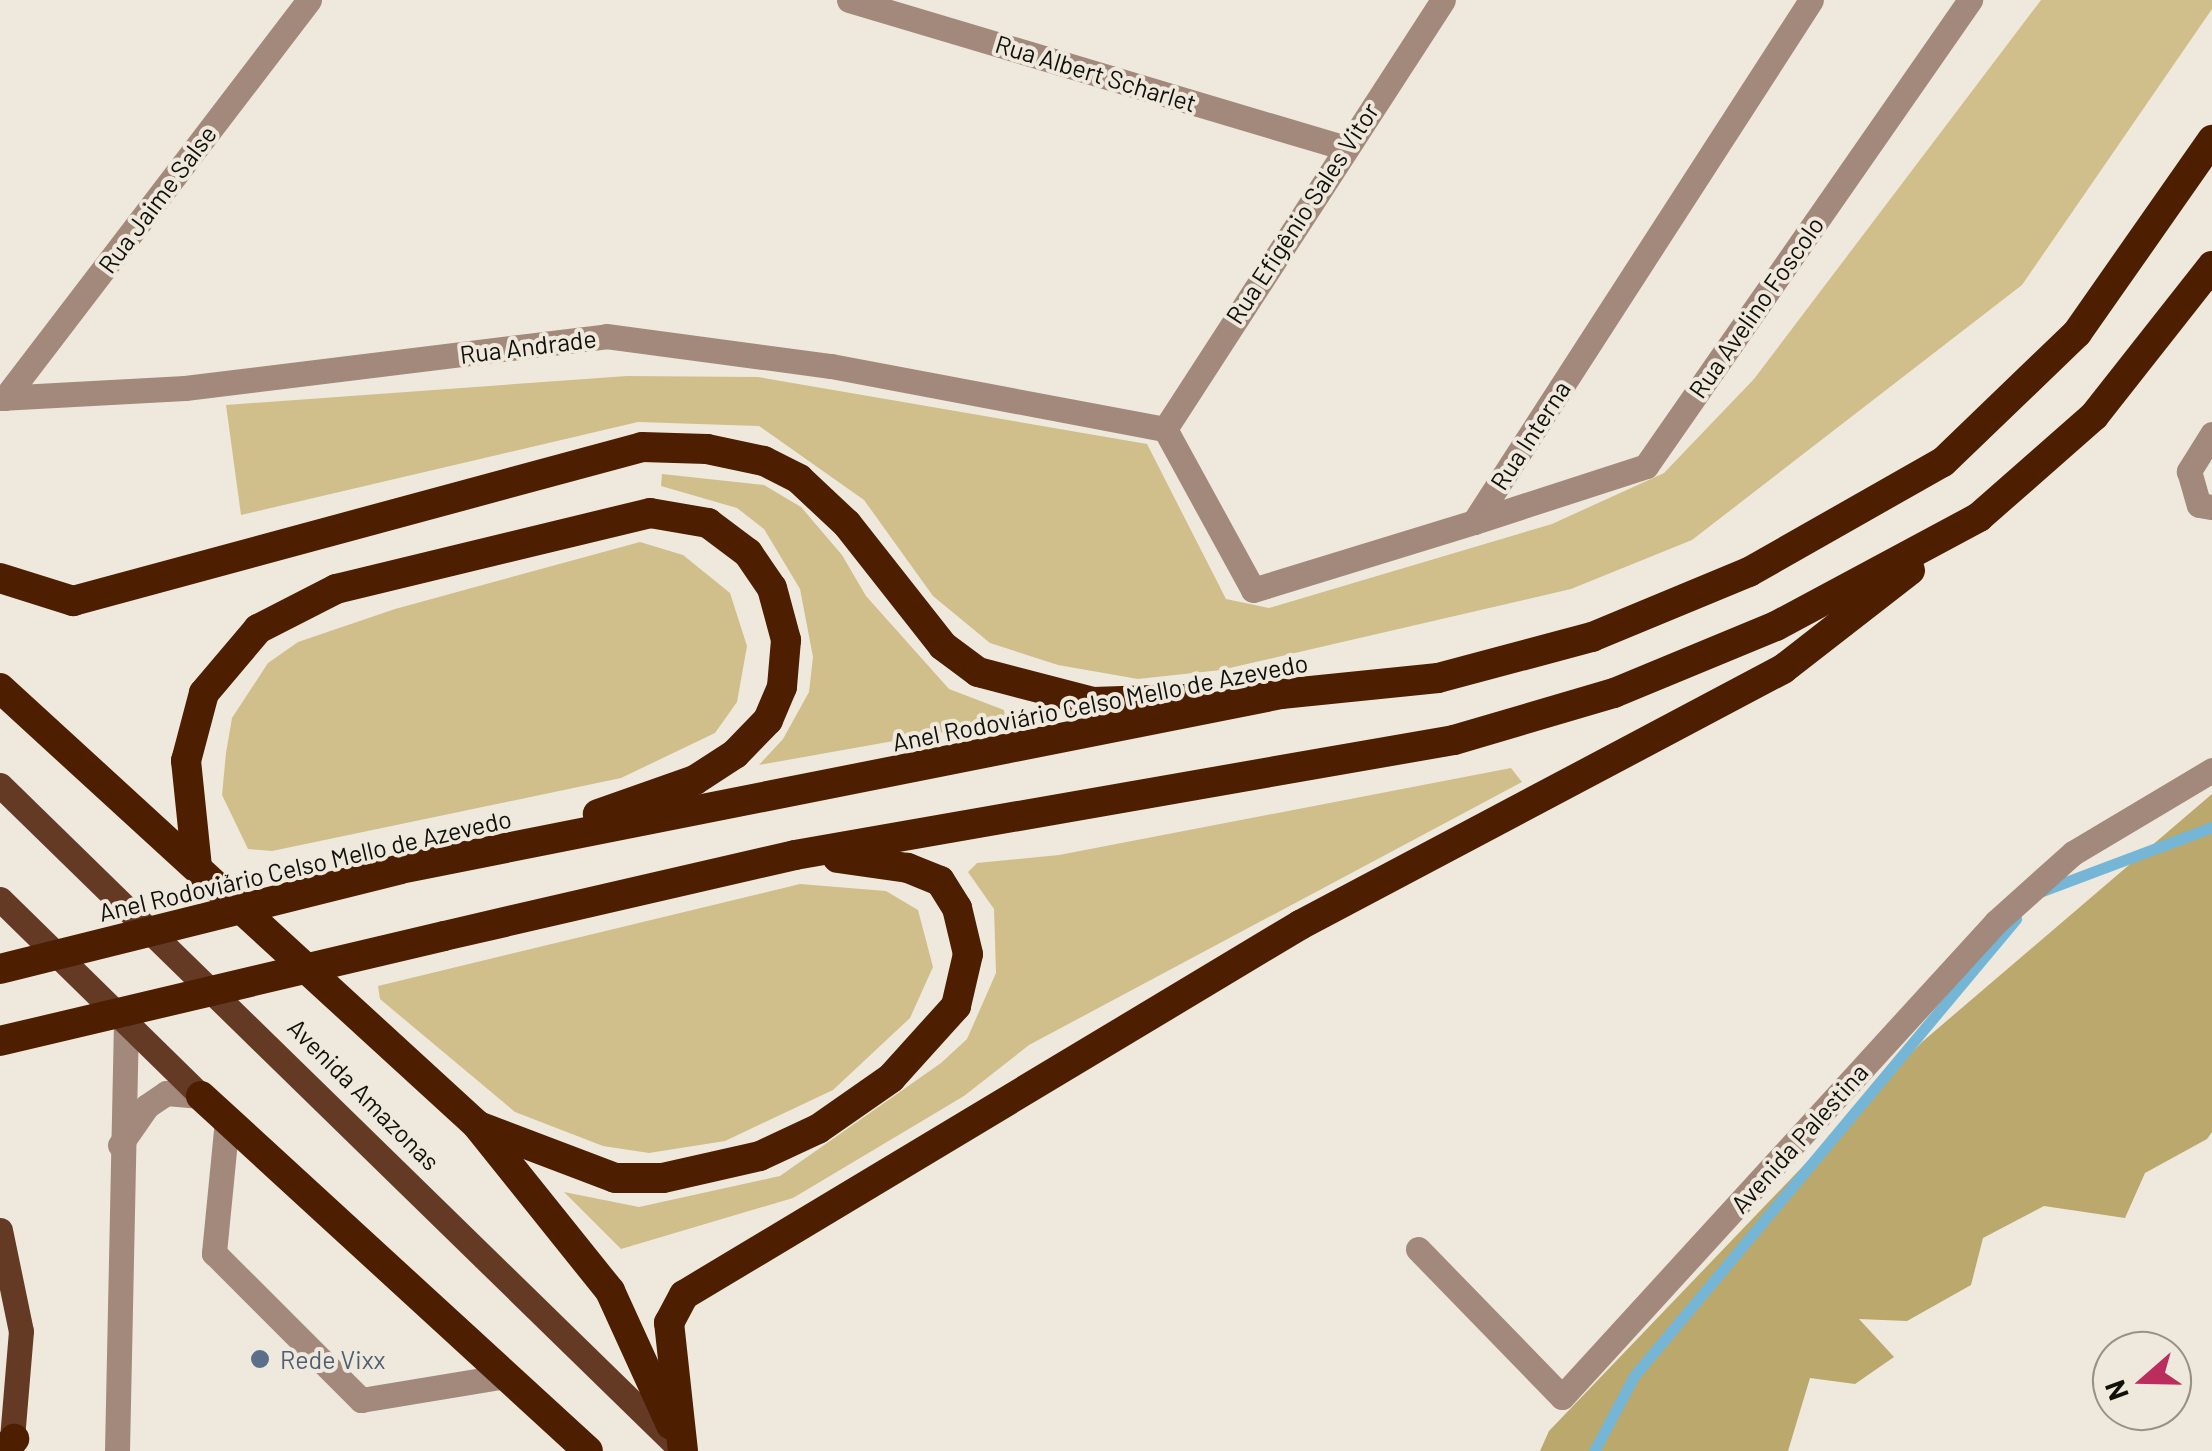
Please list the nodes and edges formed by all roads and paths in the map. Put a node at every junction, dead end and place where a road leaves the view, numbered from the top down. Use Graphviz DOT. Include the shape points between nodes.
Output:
graph roads {
  1 [pos="309,0"];
  2 [pos="1443,0"];
  3 [pos="1811,0"];
  4 [pos="1970,0"];
  5 [pos="865,2"];
  6 [pos="2212,140"];
  7 [pos="1342,146"];
  8 [pos="2212,266"];
  9 [pos="3,398"];
  10 [pos="1166,429"];
  11 [pos="2212,434"];
  12 [pos="2212,507"];
  13 [pos="1979,517"];
  14 [pos="1474,522"];
  15 [pos="0,578"];
  16 [pos="0,688"];
  17 [pos="1281,694"];
  18 [pos="2212,770"];
  19 [pos="0,785"];
  20 [pos="795,855"];
  21 [pos="457,858"];
  22 [pos="197,867"];
  23 [pos="0,899"];
  24 [pos="0,968"];
  25 [pos="126,1024"];
  26 [pos="0,1041"];
  27 [pos="201,1096"];
  28 [pos="228,1120"];
  29 [pos="478,1125"];
  30 [pos="120,1145"];
  31 [pos="0,1230"];
  32 [pos="1418,1249"];
  33 [pos="506,1376"];
  34 [pos="116,1420"];
  35 [pos="10,1447"];
  36 [pos="101,1451"];
  37 [pos="117,1451"];
  38 [pos="588,1451"];
  39 [pos="682,1451"];
  1 -- 9 [label="street, Rua Jaime Salse"];
  2 -- 7 [label="street, Rua Efigênio Sales Vitor"];
  3 -- 14 [label="street, Rua Interna"];
  4 -- 14 [label="street, Rua Avelino Foscolo" via="1646,466"];
  5 -- 7 [label="street, Rua Albert Scharlet"];
  6 -- 17 [label="highway, Anel Rodoviário Celso Mello de Azevedo" via="2077,333 1942,462 1749,572 1592,637 1438,678"];
  7 -- 10 [label="street, Rua Efigênio Sales Vitor"];
  8 -- 13 [label="highway" via="2094,416"];
  9 -- 10 [label="street, Rua Andrade" via="185,388 606,336 832,366"];
  10 -- 14 [label="street" via="1254,590"];
  11 -- 12 [label="street" via="2189,471 2198,505"];
  13 -- 20 [label="highway" via="1776,626 1614,693 1454,740"];
  13 -- 39 [label="highway" via="1783,669 1300,926 684,1295 668,1324"];
  15 -- 17 [label="highway" via="73,601 642,447 707,449 764,461 799,478 848,524 943,646 978,672 1093,702"];
  16 -- 22 [label="highway"];
  17 -- 21 [label="highway, Anel Rodoviário Celso Mello de Azevedo"];
  18 -- 32 [label="street, Avenida Palestina" via="2072,852 1996,922 1562,1397"];
  19 -- 39 [label="main road, Avenida Amazonas"];
  20 -- 26 [label="highway, bridge"];
  20 -- 29 [label="highway" via="908,868 940,881 957,908 968,954 956,1006 890,1078 818,1129 760,1156 663,1178 615,1178"];
  21 -- 22 [label="highway" via="694,780 768,720 782,687 786,640 772,588 748,552 708,522 650,513 336,589 258,629 204,694 186,762"];
  21 -- 24 [label="highway, Anel Rodoviário Celso Mello de Azevedo, bridge"];
  22 -- 29 [label="highway"];
  23 -- 25 [label="main road"];
  25 -- 27 [label="main road"];
  25 -- 30 [label="street"];
  27 -- 28 [label="highway"];
  27 -- 30 [label="street" via="166,1093 146,1106"];
  28 -- 33 [label="highway"];
  28 -- 33 [label="street" via="214,1252 361,1400"];
  29 -- 39 [label="highway" via="610,1291"];
  30 -- 34 [label="street"];
  31 -- 35 [label="main road" via="20,1331"];
  33 -- 38 [label="highway"];
  34 -- 36 [label="street"];
  34 -- 37 [label="street"];
}
